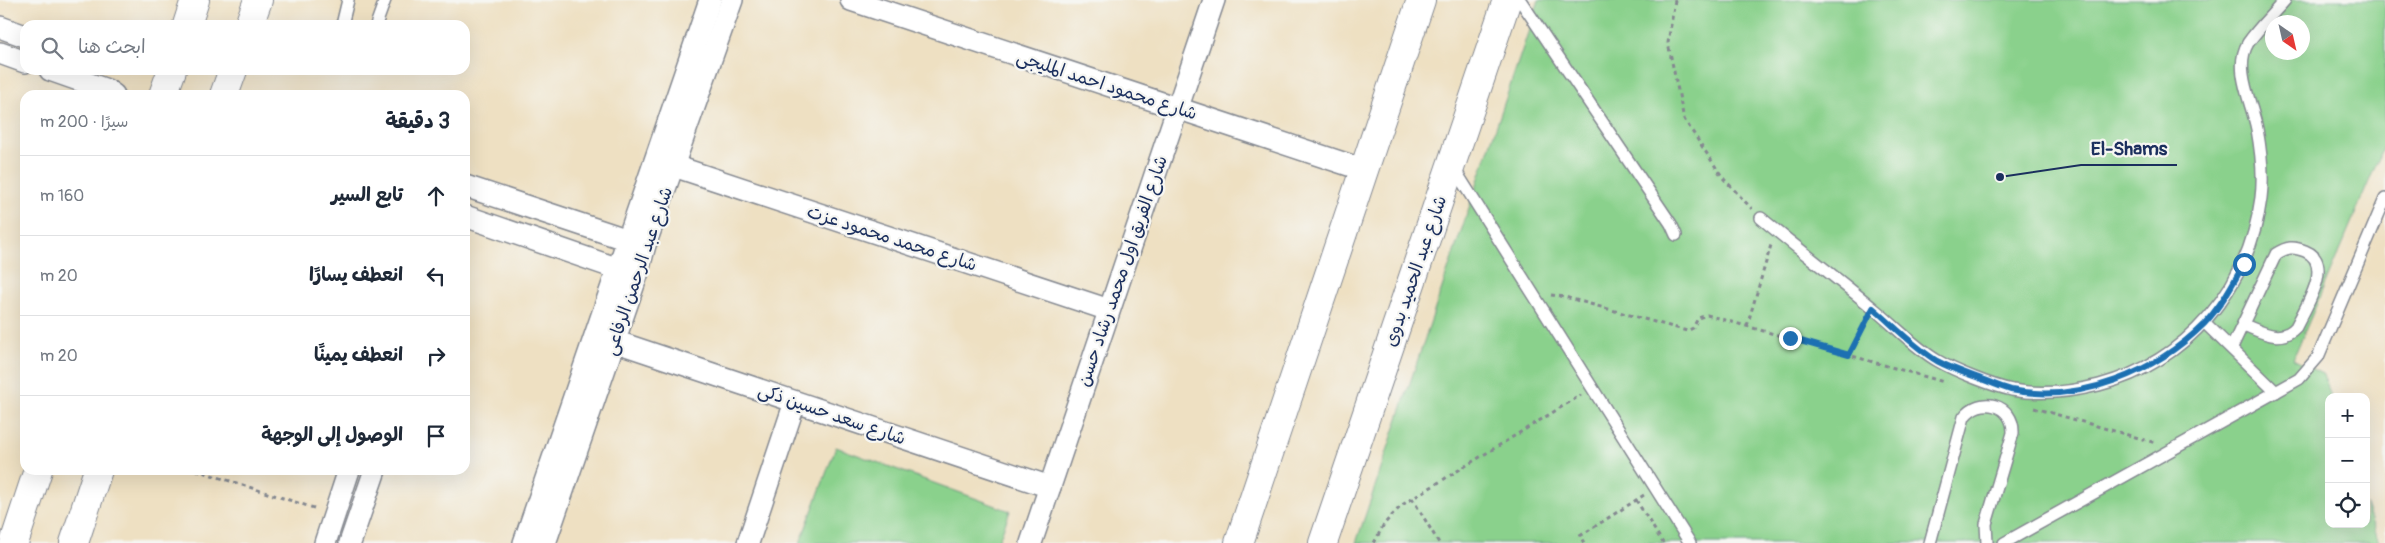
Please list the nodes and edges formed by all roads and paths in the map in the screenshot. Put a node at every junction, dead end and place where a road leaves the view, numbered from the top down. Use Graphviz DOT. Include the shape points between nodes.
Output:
graph roads {
  1 [pos="195,0"];
  2 [pos="258,0"];
  3 [pos="348,0"];
  4 [pos="385,0"];
  5 [pos="710,0"];
  6 [pos="732,0"];
  7 [pos="851,0"];
  8 [pos="1214,0"];
  9 [pos="1421,0"];
  10 [pos="1507,0"];
  11 [pos="1520,0"];
  12 [pos="1675,0"];
  13 [pos="2285,0"];
  14 [pos="189,20"];
  15 [pos="251,20"];
  16 [pos="343,20"];
  17 [pos="378,20"];
  18 [pos="0,27"];
  19 [pos="20,34"];
  20 [pos="0,53"];
  21 [pos="20,60"];
  22 [pos="64,75"];
  23 [pos="170,75"];
  24 [pos="231,75"];
  25 [pos="108,90"];
  26 [pos="165,90"];
  27 [pos="226,90"];
  28 [pos="1178,108"];
  29 [pos="1451,163"];
  30 [pos="674,166"];
  31 [pos="1364,170"];
  32 [pos="470,195"];
  33 [pos="2385,199"];
  34 [pos="470,218"];
  35 [pos="1761,218"];
  36 [pos="1775,230"];
  37 [pos="1676,235"];
  38 [pos="636,242"];
  39 [pos="617,268"];
  40 [pos="637,275"];
  41 [pos="1536,298"];
  42 [pos="1873,308"];
  43 [pos="1109,310"];
  44 [pos="2205,322"];
  45 [pos="2244,325"];
  46 [pos="1747,326"];
  47 [pos="614,341"];
  48 [pos="2232,347"];
  49 [pos="1849,355"];
  50 [pos="1949,384"];
  51 [pos="1592,388"];
  52 [pos="2276,392"];
  53 [pos="796,402"];
  54 [pos="2030,407"];
  55 [pos="2176,448"];
  56 [pos="36,475"];
  57 [pos="96,475"];
  58 [pos="212,475"];
  59 [pos="347,475"];
  60 [pos="373,475"];
  61 [pos="1050,487"];
  62 [pos="1655,488"];
  63 [pos="1412,498"];
  64 [pos="1636,500"];
  65 [pos="334,514"];
  66 [pos="14,543"];
  67 [pos="74,543"];
  68 [pos="325,543"];
  69 [pos="350,543"];
  70 [pos="524,543"];
  71 [pos="545,543"];
  72 [pos="748,543"];
  73 [pos="1031,543"];
  74 [pos="1239,543"];
  75 [pos="1323,543"];
  76 [pos="1374,543"];
  77 [pos="1439,543"];
  78 [pos="1584,543"];
  79 [pos="1663,543"];
  80 [pos="1690,543"];
  81 [pos="1930,543"];
  82 [pos="1987,543"];
  83 [pos="2004,543"];
  1 -- 14 [label="main road"];
  2 -- 15 [label="main road"];
  3 -- 16 [label="lane"];
  4 -- 17 [label="lane"];
  5 -- 38 [label="street, شارع عبد الرحمن الرفاعى"];
  6 -- 30 [label="street, شارع عبد الرحمن الرفاعى"];
  7 -- 28 [label="street, شارع محمود احمد المليجى"];
  8 -- 28 [label="street, شارع الفريق اول محمد رشاد حسن"];
  9 -- 31 [label="main road"];
  10 -- 29 [label="main road, شارع عبد الحميد بدوى"];
  11 -- 37 [label="lane" via="1672,224"];
  12 -- 35 [label="path" via="1668,43 1684,120 1723,178"];
  13 -- 44 [label="lane" via="2248,44 2243,58 2243,73 2262,161 2261,196 2255,231 2244,264 2227,295"];
  18 -- 19 [label="street"];
  20 -- 21 [label="street"];
  22 -- 25 [label="street"];
  23 -- 26 [label="main road"];
  24 -- 27 [label="main road"];
  28 -- 31 [label="street, شارع محمود احمد المليجى"];
  28 -- 43 [label="street, شارع الفريق اول محمد رشاد حسن"];
  29 -- 41 [label="lane"];
  29 -- 75 [label="main road, شارع عبد الحميد بدوى"];
  30 -- 38 [label="street, شارع عبد الرحمن الرفاعى"];
  30 -- 43 [label="street, شارع محمد محمود عزت"];
  31 -- 74 [label="main road"];
  32 -- 38 [label="street"];
  33 -- 52 [label="lane" via="2318,357 2298,379"];
  34 -- 39 [label="street"];
  35 -- 36 [label="lane"];
  36 -- 42 [label="lane"];
  36 -- 46 [label="path"];
  38 -- 39 [label="street, شارع عبد الرحمن الرفاعى"];
  38 -- 40 [label="street, شارع عبد الرحمن الرفاعى"];
  39 -- 40 [label="street"];
  39 -- 70 [label="street, شارع عبد الرحمن الرفاعى"];
  40 -- 47 [label="street, شارع عبد الرحمن الرفاعى"];
  41 -- 46 [label="path" via="1565,297 1687,331 1693,328 1698,318 1707,314"];
  41 -- 51 [label="lane"];
  42 -- 44 [label="lane" via="1938,361 2011,390 2046,392 2082,389 2141,370 2179,347"];
  42 -- 49 [label="path"];
  43 -- 61 [label="street, شارع الفريق اول محمد رشاد حسن"];
  44 -- 48 [label="lane"];
  45 -- 45 [label="lane" via="2276,254 2284,248 2295,247 2311,254 2318,264 2319,274 2296,327 2282,337"];
  45 -- 48 [label="lane"];
  46 -- 49 [label="path"];
  47 -- 53 [label="street, شارع سعد حسين ذكى"];
  47 -- 71 [label="street, شارع عبد الرحمن الرفاعى"];
  48 -- 52 [label="lane"];
  49 -- 50 [label="path"];
  51 -- 62 [label="lane"];
  51 -- 63 [label="path"];
  52 -- 55 [label="lane"];
  53 -- 61 [label="street, شارع سعد حسين ذكى"];
  53 -- 72 [label="street"];
  54 -- 55 [label="path"];
  55 -- 83 [label="lane"];
  56 -- 66 [label="main road"];
  57 -- 67 [label="main road"];
  58 -- 65 [label="path"];
  59 -- 65 [label="street"];
  60 -- 69 [label="street"];
  61 -- 73 [label="street, شارع الفريق اول محمد رشاد حسن"];
  62 -- 64 [label="path"];
  62 -- 80 [label="lane"];
  63 -- 76 [label="path" via="1392,514"];
  63 -- 77 [label="path"];
  64 -- 78 [label="path" via="1580,536"];
  64 -- 79 [label="path"];
  65 -- 68 [label="street"];
  81 -- 82 [label="lane" via="1964,416 1969,409 1986,404 2004,410 2013,424 1986,524"];
}
